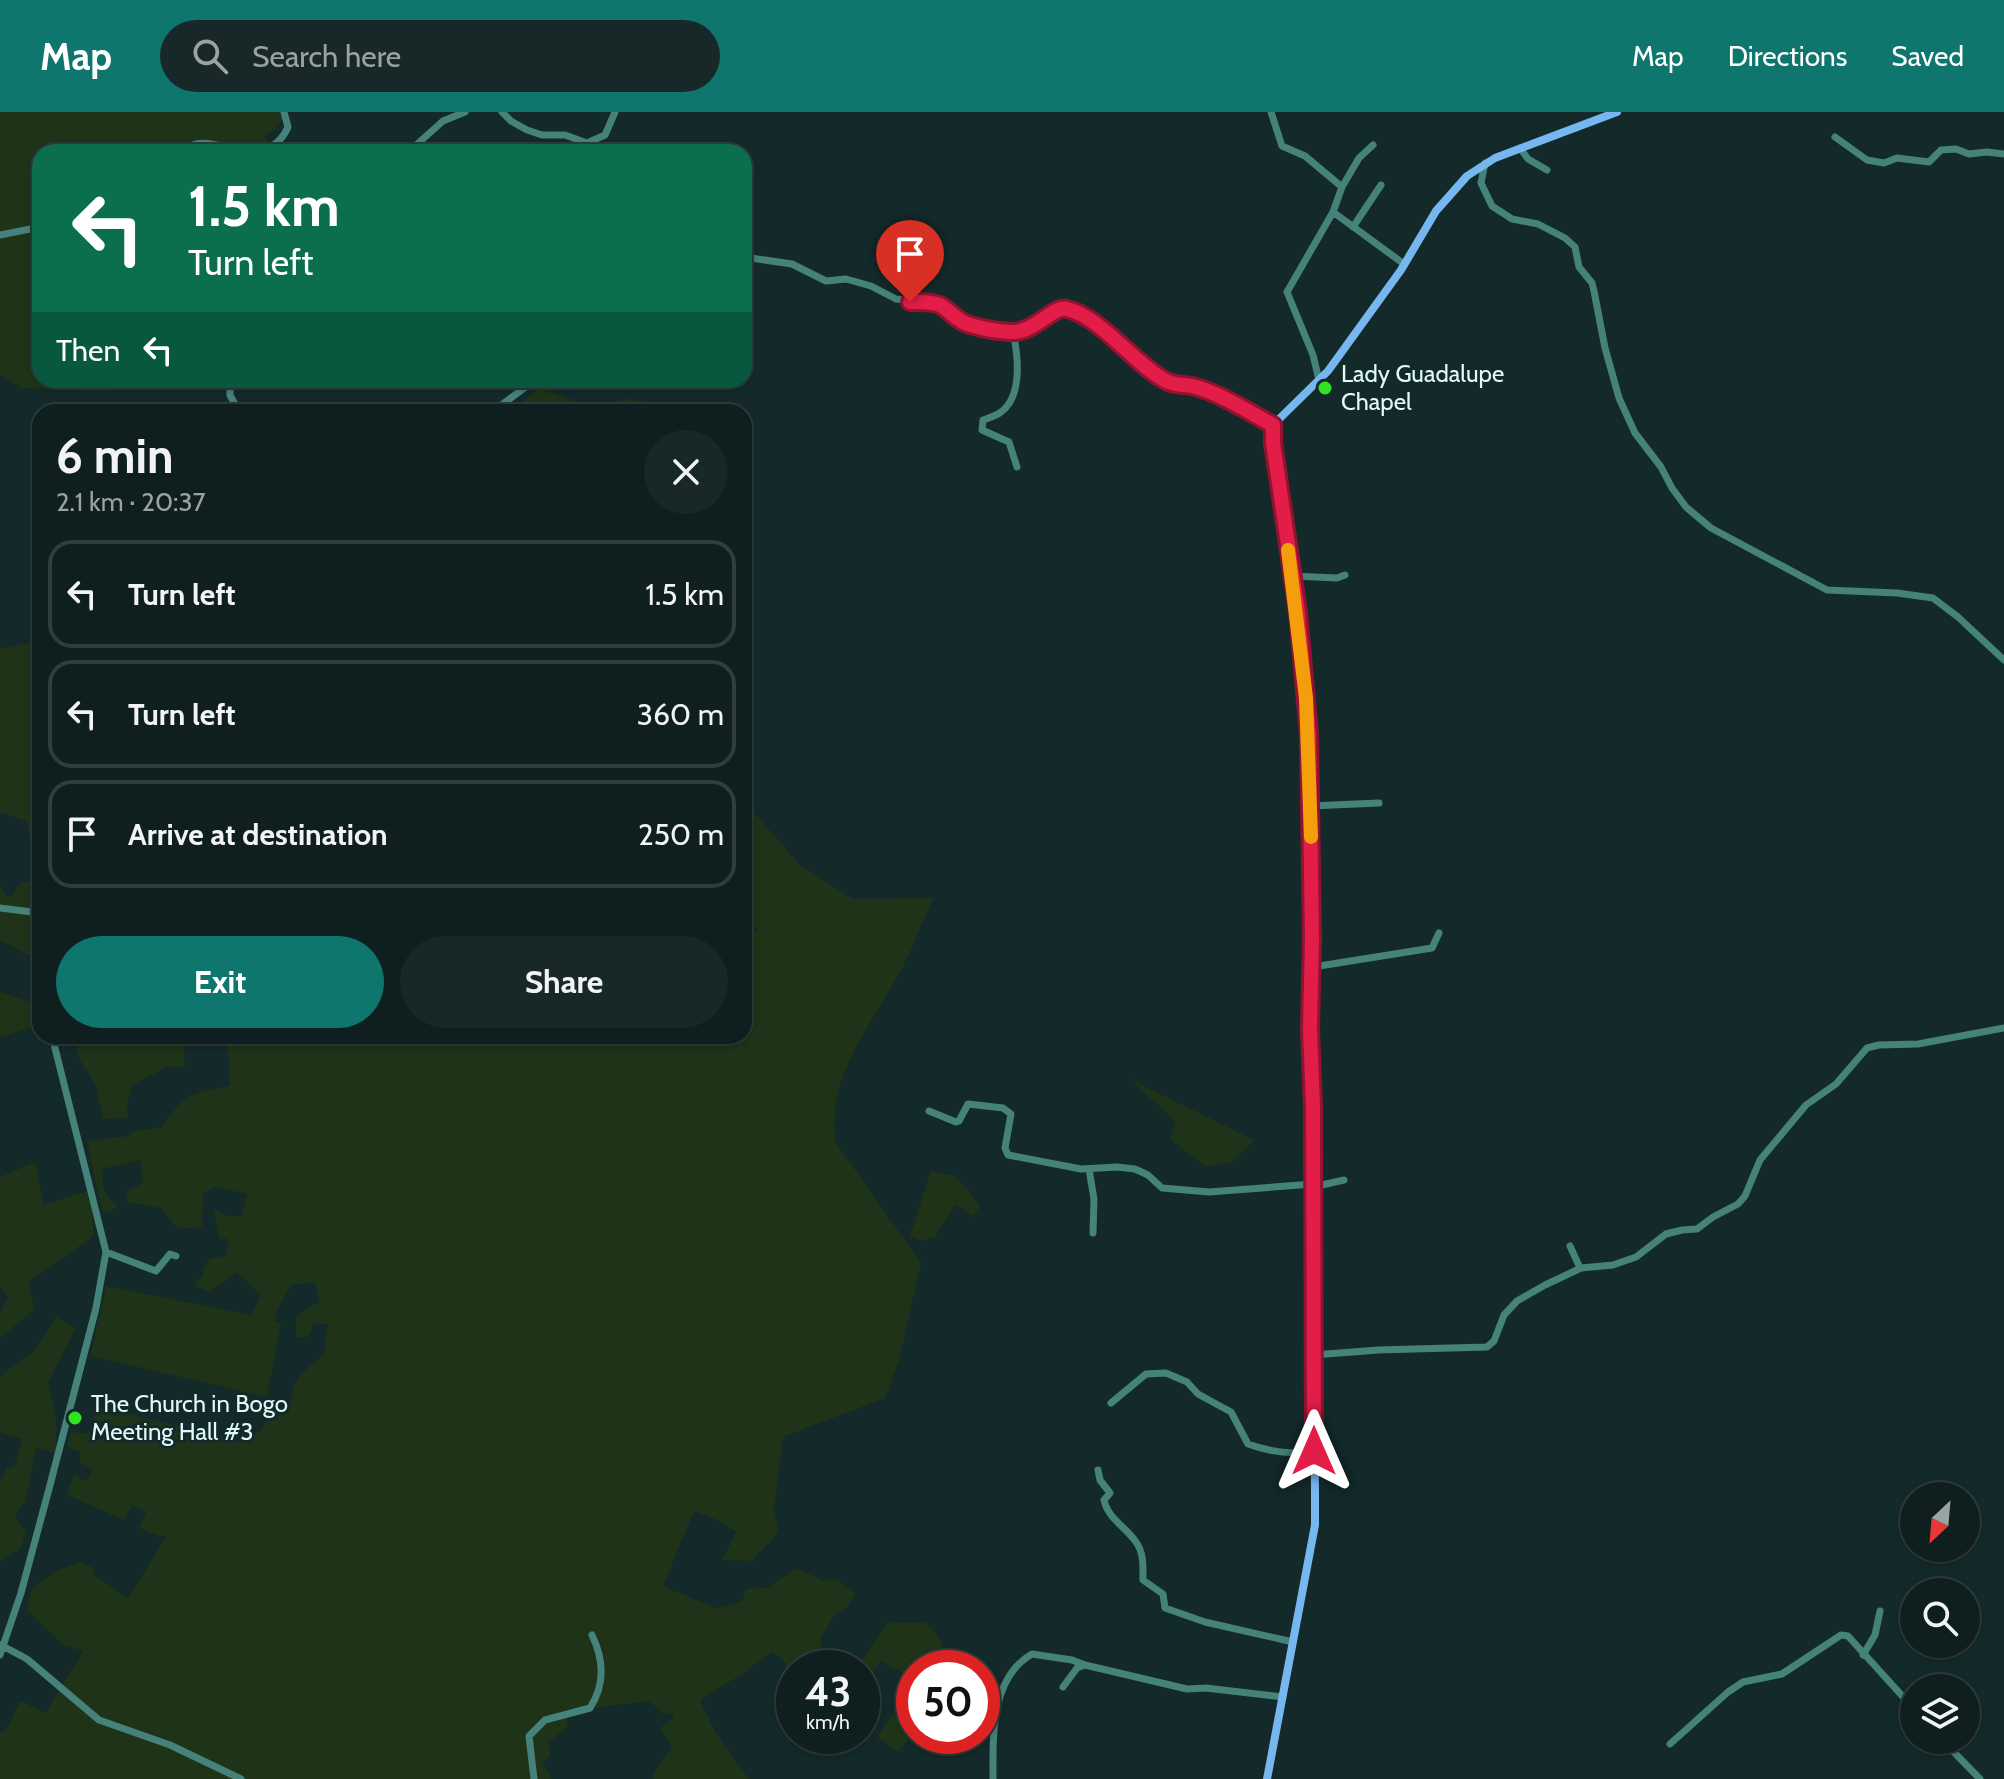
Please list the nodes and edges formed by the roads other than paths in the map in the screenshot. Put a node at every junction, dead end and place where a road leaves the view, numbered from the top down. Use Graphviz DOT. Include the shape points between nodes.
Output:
graph roads {
  1 [pos="284,112"];
  2 [pos="436,112"];
  3 [pos="465,112"];
  4 [pos="502,112"];
  5 [pos="615,112"];
  6 [pos="1271,112"];
  7 [pos="1617,112"];
  8 [pos="1604,114"];
  9 [pos="443,121"];
  10 [pos="1835,137"];
  11 [pos="275,144"];
  12 [pos="417,144"];
  13 [pos="1373,145"];
  14 [pos="1520,148"];
  15 [pos="2004,154"];
  16 [pos="1485,163"];
  17 [pos="1547,170"];
  18 [pos="1381,185"];
  19 [pos="1342,187"];
  20 [pos="1333,212"];
  21 [pos="1353,227"];
  22 [pos="32,229"];
  23 [pos="0,235"];
  24 [pos="752,258"];
  25 [pos="1404,264"];
  26 [pos="1013,332"];
  27 [pos="1319,380"];
  28 [pos="524,388"];
  29 [pos="503,404"];
  30 [pos="1273,425"];
  31 [pos="1017,467"];
  32 [pos="1345,575"];
  33 [pos="1292,576"];
  34 [pos="2004,660"];
  35 [pos="1379,803"];
  36 [pos="1310,806"];
  37 [pos="0,908"];
  38 [pos="32,912"];
  39 [pos="1439,933"];
  40 [pos="1313,967"];
  41 [pos="2004,1028"];
  42 [pos="54,1044"];
  43 [pos="929,1111"];
  44 [pos="1089,1169"];
  45 [pos="1344,1180"];
  46 [pos="1313,1185"];
  47 [pos="1093,1233"];
  48 [pos="1570,1246"];
  49 [pos="106,1252"];
  50 [pos="176,1256"];
  51 [pos="1580,1268"];
  52 [pos="1314,1355"];
  53 [pos="1111,1403"];
  54 [pos="1314,1451"];
  55 [pos="1098,1470"];
  56 [pos="1880,1611"];
  57 [pos="592,1635"];
  58 [pos="1293,1642"];
  59 [pos="2,1645"];
  60 [pos="0,1655"];
  61 [pos="1863,1655"];
  62 [pos="1085,1665"];
  63 [pos="1063,1687"];
  64 [pos="1900,1694"];
  65 [pos="1283,1697"];
  66 [pos="1670,1744"];
  67 [pos="1956,1754"];
  68 [pos="241,1779"];
  69 [pos="534,1779"];
  70 [pos="993,1779"];
  71 [pos="1267,1779"];
  72 [pos="1980,1779"];
  1 -- 11 [label="street" via="288,127"];
  2 -- 9 [label="street"];
  3 -- 9 [label="street"];
  4 -- 5 [label="street" via="527,130 587,143 605,135"];
  6 -- 19 [label="street" via="1282,146 1305,156"];
  7 -- 8 [label="main road"];
  8 -- 14 [label="main road"];
  9 -- 12 [label="street"];
  10 -- 15 [label="street" via="1867,160 1884,163 1897,158 1929,162 1941,150"];
  13 -- 19 [label="street"];
  14 -- 16 [label="main road"];
  14 -- 17 [label="street"];
  16 -- 25 [label="main road" via="1442,203"];
  16 -- 34 [label="street" via="1481,183 1492,206 1512,219 1538,224 1575,247 1579,267 1592,283 1611,372 1627,417 1686,507 1711,528 1827,590 1933,598"];
  18 -- 21 [label="street"];
  19 -- 20 [label="street"];
  20 -- 21 [label="street"];
  20 -- 27 [label="street" via="1287,292"];
  21 -- 25 [label="street"];
  22 -- 23 [label="street"];
  24 -- 26 [label="street" via="792,264 826,281 846,279 871,286 896,299 926,301 961,322"];
  25 -- 27 [label="main road"];
  26 -- 30 [label="street" via="1034,327 1066,308 1168,382 1217,395"];
  26 -- 31 [label="street" via="1017,379 1010,401 1002,412 983,420 982,430 1009,442"];
  27 -- 30 [label="main road"];
  28 -- 29 [label="street"];
  30 -- 33 [label="main road"];
  32 -- 33 [label="street"];
  33 -- 36 [label="main road" via="1306,698"];
  35 -- 36 [label="street"];
  36 -- 40 [label="main road"];
  37 -- 38 [label="street"];
  39 -- 40 [label="street" via="1432,948"];
  40 -- 46 [label="main road"];
  41 -- 51 [label="street" via="1867,1048 1767,1151 1738,1204 1697,1229 1666,1234 1636,1257"];
  42 -- 49 [label="street"];
  43 -- 44 [label="street" via="956,1122 968,1104 1003,1108 1011,1114 1008,1155"];
  44 -- 46 [label="street" via="1135,1169 1162,1188 1209,1192"];
  44 -- 47 [label="street"];
  45 -- 46 [label="street"];
  46 -- 52 [label="main road"];
  48 -- 51 [label="street"];
  49 -- 50 [label="street" via="156,1271 170,1254"];
  49 -- 59 [label="street" via="21,1593"];
  51 -- 52 [label="street" via="1517,1301 1487,1347"];
  52 -- 54 [label="main road"];
  53 -- 54 [label="street" via="1146,1374 1166,1373 1231,1412 1248,1444 1267,1451"];
  54 -- 58 [label="main road" via="1315,1525"];
  55 -- 58 [label="street" via="1110,1493 1106,1508 1137,1543 1143,1580 1163,1594 1165,1608"];
  56 -- 61 [label="street"];
  57 -- 69 [label="street" via="602,1661 597,1697 590,1708 545,1720 529,1736"];
  58 -- 65 [label="main road"];
  59 -- 60 [label="street"];
  59 -- 68 [label="street" via="27,1659 99,1720 170,1745"];
  61 -- 64 [label="street"];
  61 -- 66 [label="street" via="1841,1635 1782,1674 1743,1682"];
  62 -- 63 [label="street"];
  62 -- 65 [label="street" via="1187,1689"];
  62 -- 70 [label="street" via="1032,1654 1006,1682 993,1725"];
  65 -- 71 [label="main road"];
  67 -- 72 [label="street"];
}
